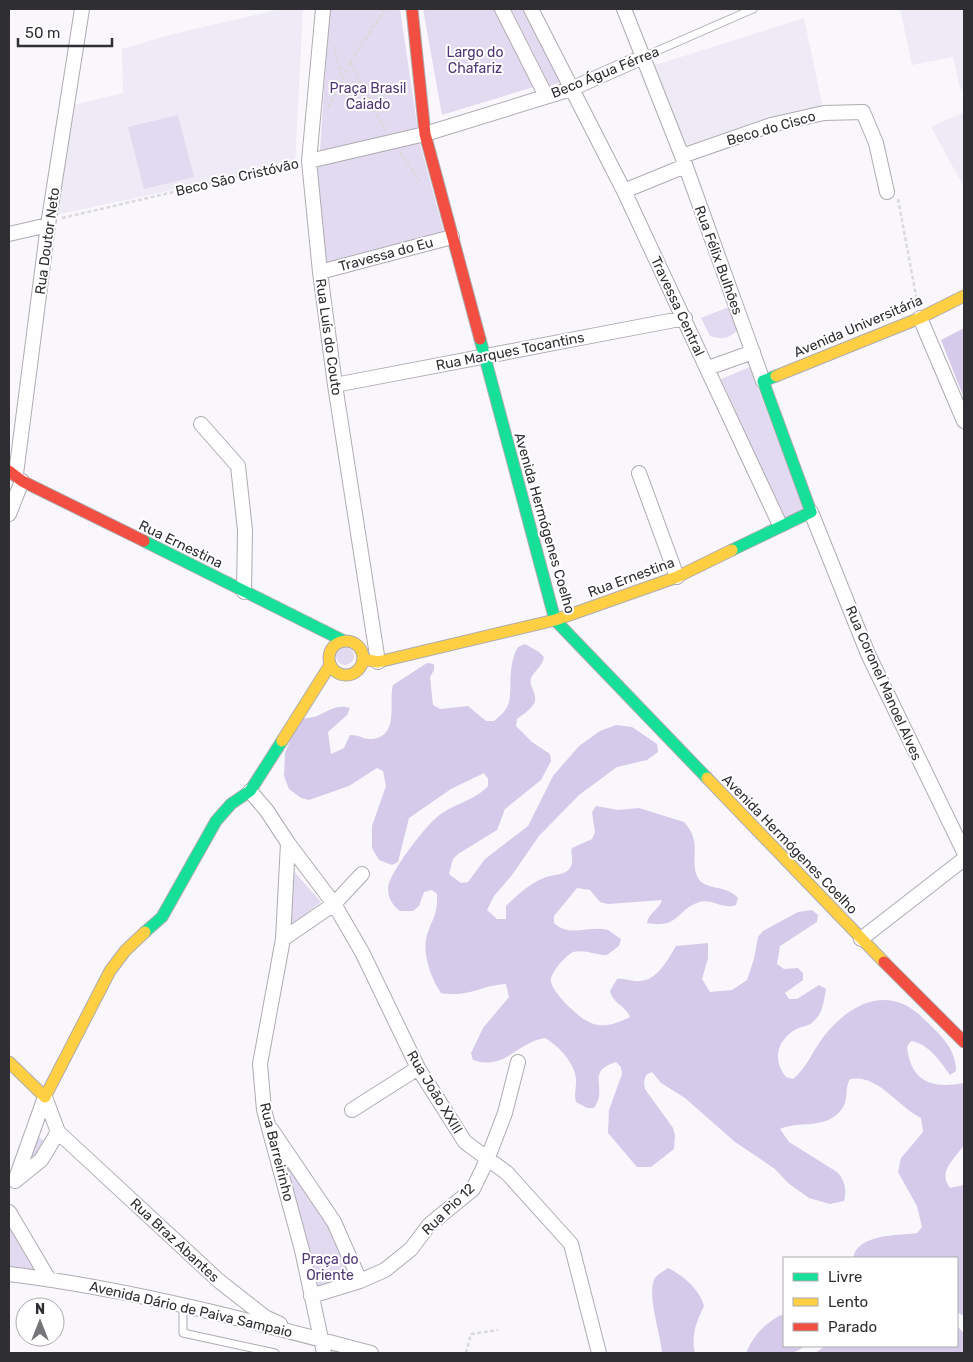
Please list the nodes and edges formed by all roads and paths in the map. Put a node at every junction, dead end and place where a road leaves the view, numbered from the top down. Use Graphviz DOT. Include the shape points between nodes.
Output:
graph roads {
  1 [pos="82,9"];
  2 [pos="323,9"];
  3 [pos="384,9"];
  4 [pos="412,9"];
  5 [pos="502,9"];
  6 [pos="531,9"];
  7 [pos="624,9"];
  8 [pos="753,9"];
  9 [pos="643,57"];
  10 [pos="350,62"];
  11 [pos="571,89"];
  12 [pos="546,96"];
  13 [pos="323,116"];
  14 [pos="425,134"];
  15 [pos="391,142"];
  16 [pos="309,161"];
  17 [pos="683,161"];
  18 [pos="424,187"];
  19 [pos="624,191"];
  20 [pos="887,192"];
  21 [pos="48,223"];
  22 [pos="9,234"];
  23 [pos="452,237"];
  24 [pos="320,272"];
  25 [pos="964,296"];
  26 [pos="684,318"];
  27 [pos="923,327"];
  28 [pos="753,352"];
  29 [pos="483,356"];
  30 [pos="708,368"];
  31 [pos="335,384"];
  32 [pos="769,388"];
  33 [pos="964,421"];
  34 [pos="202,424"];
  35 [pos="639,473"];
  36 [pos="16,475"];
  37 [pos="811,512"];
  38 [pos="9,514"];
  39 [pos="780,525"];
  40 [pos="677,577"];
  41 [pos="244,592"];
  42 [pos="555,620"];
  43 [pos="342,640"];
  44 [pos="363,659"];
  45 [pos="378,662"];
  46 [pos="330,665"];
  47 [pos="250,791"];
  48 [pos="288,843"];
  49 [pos="964,852"];
  50 [pos="964,859"];
  51 [pos="362,874"];
  52 [pos="334,904"];
  53 [pos="283,939"];
  54 [pos="861,939"];
  55 [pos="964,1042"];
  56 [pos="9,1062"];
  57 [pos="518,1062"];
  58 [pos="418,1068"];
  59 [pos="45,1097"];
  60 [pos="352,1110"];
  61 [pos="270,1129"];
  62 [pos="58,1132"];
  63 [pos="487,1160"];
  64 [pos="12,1184"];
  65 [pos="9,1212"];
  66 [pos="9,1274"];
  67 [pos="48,1278"];
  68 [pos="360,1281"];
  69 [pos="311,1296"];
  70 [pos="183,1306"];
  71 [pos="498,1330"];
  72 [pos="301,1335"];
  73 [pos="320,1339"];
  74 [pos="275,1353"];
  75 [pos="324,1353"];
  76 [pos="371,1353"];
  77 [pos="466,1353"];
  78 [pos="599,1353"];
  1 -- 21 [label="street, Rua Doutor Neto"];
  2 -- 16 [label="street, Rua Luís do Couto"];
  3 -- 10 [label="path"];
  4 -- 14 [label="street, Avenida Hermógenes Coelho"];
  5 -- 12 [label="street"];
  6 -- 11 [label="street, Travessa Central"];
  7 -- 9 [label="street, Rua Félix Bulhões"];
  8 -- 9 [label="lane, Beco Água Férrea"];
  9 -- 11 [label="street, Beco Água Férrea"];
  9 -- 17 [label="street, Rua Félix Bulhões"];
  10 -- 13 [label="path"];
  10 -- 15 [label="path"];
  11 -- 12 [label="street, Beco Água Férrea"];
  11 -- 19 [label="street, Travessa Central"];
  12 -- 14 [label="street, Beco Água Férrea"];
  14 -- 15 [label="street, Beco São Cristóvão"];
  14 -- 23 [label="street, Avenida Hermógenes Coelho"];
  15 -- 16 [label="street, Beco São Cristóvão"];
  15 -- 18 [label="path"];
  16 -- 21 [label="path, Beco São Cristóvão"];
  16 -- 24 [label="street, Rua Luís do Couto"];
  17 -- 19 [label="street, Beco do Cisco"];
  17 -- 20 [label="street, Beco do Cisco" via="771,125 824,113 863,112 876,143"];
  17 -- 28 [label="street, Rua Félix Bulhões"];
  19 -- 26 [label="street, Travessa Central"];
  20 -- 27 [label="path" via="897,197"];
  21 -- 22 [label="street"];
  21 -- 36 [label="street, Rua Doutor Neto"];
  23 -- 24 [label="street, Travessa do Eu"];
  23 -- 29 [label="street, Avenida Hermógenes Coelho"];
  24 -- 31 [label="street, Rua Luís do Couto"];
  25 -- 27 [label="street, Avenida Universitária"];
  26 -- 29 [label="street, Rua Marques Tocantins"];
  26 -- 30 [label="street, Travessa Central"];
  27 -- 32 [label="street, Avenida Universitária"];
  27 -- 33 [label="street"];
  28 -- 30 [label="street"];
  28 -- 32 [label="street, Rua Félix Bulhões"];
  29 -- 31 [label="street, Rua Marques Tocantins"];
  29 -- 42 [label="street, Avenida Hermógenes Coelho"];
  30 -- 39 [label="street, Travessa Central"];
  31 -- 45 [label="street, Rua Luís do Couto"];
  32 -- 37 [label="street, Rua Félix Bulhões"];
  34 -- 41 [label="street" via="238,466 245,530"];
  35 -- 40 [label="street"];
  36 -- 38 [label="street, Rua Doutor Neto"];
  36 -- 41 [label="street, Rua Ernestina"];
  37 -- 39 [label="street, Rua Ernestina"];
  37 -- 49 [label="street, Rua Coronel Manoel Alves" via="868,654"];
  39 -- 40 [label="street, Rua Ernestina"];
  40 -- 42 [label="street, Rua Ernestina"];
  41 -- 43 [label="street, Rua Ernestina"];
  42 -- 45 [label="street, Rua Ernestina"];
  42 -- 54 [label="street, Avenida Hermógenes Coelho"];
  43 -- 44 [label="street" via="360,646"];
  43 -- 46 [label="street" via="328,655"];
  44 -- 45 [label="street, Rua Ernestina"];
  44 -- 46 [label="street" via="357,672 347,676 337,673"];
  46 -- 47 [label="street"];
  47 -- 48 [label="street, Rua João XXIII"];
  47 -- 59 [label="street" via="231,804 216,821 162,917 125,951 110,971"];
  48 -- 52 [label="street, Rua João XXIII"];
  48 -- 53 [label="street, Rua Barreirinho"];
  50 -- 54 [label="street"];
  51 -- 52 [label="street"];
  52 -- 53 [label="street"];
  52 -- 58 [label="street, Rua João XXIII" via="362,952"];
  53 -- 61 [label="street, Rua Barreirinho" via="260,1064 264,1110"];
  54 -- 55 [label="street, Avenida Hermógenes Coelho"];
  56 -- 59 [label="street"];
  57 -- 63 [label="street, Rua Pio 12" via="505,1113"];
  58 -- 60 [label="street"];
  58 -- 63 [label="street, Rua João XXIII" via="465,1142"];
  59 -- 62 [label="street"];
  59 -- 64 [label="street"];
  61 -- 68 [label="street" via="334,1222"];
  61 -- 69 [label="street, Rua Barreirinho"];
  62 -- 64 [label="street" via="40,1160"];
  62 -- 72 [label="street, Rua Braz Abantes" via="219,1281 265,1317"];
  63 -- 68 [label="street, Rua Pio 12" via="473,1189 429,1225 411,1249 384,1270"];
  63 -- 78 [label="street, Rua João XXIII" via="507,1173 570,1244"];
  65 -- 67 [label="street"];
  66 -- 67 [label="street, Avenida Dário de Paiva Sampaio"];
  67 -- 70 [label="street, Avenida Dário de Paiva Sampaio"];
  68 -- 69 [label="street, Rua Pio 12"];
  69 -- 73 [label="street, Rua Barreirinho"];
  70 -- 72 [label="street, Avenida Dário de Paiva Sampaio"];
  70 -- 74 [label="lane" via="183,1332"];
  71 -- 77 [label="path" via="471,1334"];
  72 -- 73 [label="street, Avenida Dário de Paiva Sampaio"];
  73 -- 75 [label="street, Rua Barreirinho"];
  73 -- 76 [label="street, Avenida Dário de Paiva Sampaio"];
}
